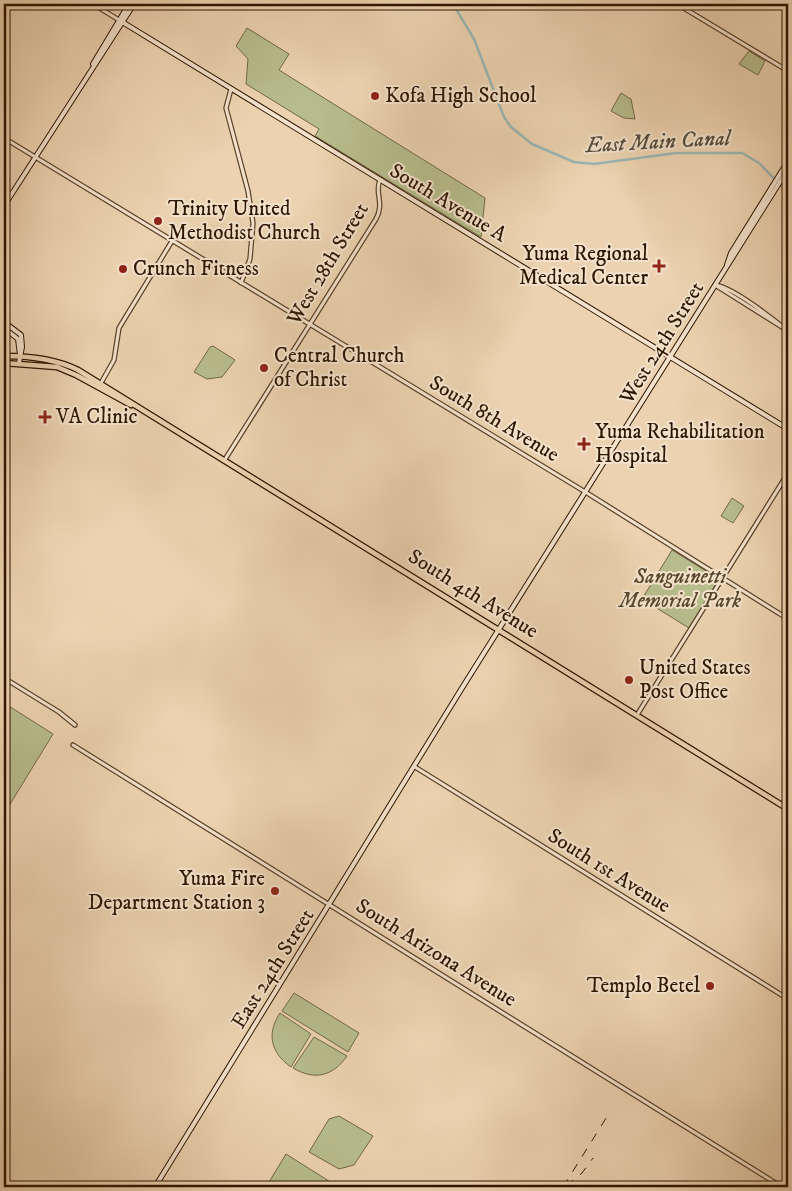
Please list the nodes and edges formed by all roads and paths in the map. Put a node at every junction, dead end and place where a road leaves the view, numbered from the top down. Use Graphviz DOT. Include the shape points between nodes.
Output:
graph roads {
  1 [pos="92,4"];
  2 [pos="129,4"];
  3 [pos="134,4"];
  4 [pos="677,4"];
  5 [pos="121,21"];
  6 [pos="788,71"];
  7 [pos="231,89"];
  8 [pos="4,138"];
  9 [pos="34,157"];
  10 [pos="788,161"];
  11 [pos="788,170"];
  12 [pos="780,178"];
  13 [pos="380,180"];
  14 [pos="4,206"];
  15 [pos="172,241"];
  16 [pos="241,283"];
  17 [pos="715,285"];
  18 [pos="4,322"];
  19 [pos="310,325"];
  20 [pos="4,328"];
  21 [pos="787,330"];
  22 [pos="4,356"];
  23 [pos="20,356"];
  24 [pos="671,356"];
  25 [pos="4,363"];
  26 [pos="19,363"];
  27 [pos="100,385"];
  28 [pos="788,428"];
  29 [pos="224,462"];
  30 [pos="788,473"];
  31 [pos="587,493"];
  32 [pos="722,578"];
  33 [pos="788,619"];
  34 [pos="499,630"];
  35 [pos="4,678"];
  36 [pos="637,715"];
  37 [pos="75,725"];
  38 [pos="73,745"];
  39 [pos="415,766"];
  40 [pos="788,809"];
  41 [pos="330,905"];
  42 [pos="788,999"];
  43 [pos="156,1187"];
  44 [pos="782,1187"];
  1 -- 5 [label="street, South Avenue A"];
  2 -- 5 [label="main road"];
  3 -- 5 [label="main road"];
  4 -- 6 [label="street"];
  5 -- 7 [label="main road, South Avenue A"];
  5 -- 9 [label="main road"];
  7 -- 13 [label="main road, South Avenue A"];
  7 -- 16 [label="street" via="226,108 248,192 252,223 250,259"];
  8 -- 9 [label="street, South 8th Avenue"];
  9 -- 14 [label="main road"];
  9 -- 15 [label="street, South 8th Avenue"];
  10 -- 12 [label="main road, West 24th Street"];
  11 -- 12 [label="main road, West 24th Street"];
  12 -- 17 [label="main road, West 24th Street"];
  13 -- 19 [label="street, West 28th Street" via="380,213"];
  13 -- 24 [label="main road, South Avenue A"];
  15 -- 16 [label="street, South 8th Avenue"];
  15 -- 27 [label="street" via="119,328 114,360"];
  16 -- 19 [label="street, South 8th Avenue"];
  17 -- 21 [label="street" via="729,290"];
  17 -- 24 [label="main road, West 24th Street"];
  18 -- 23 [label="main road" via="22,339"];
  19 -- 29 [label="street, West 28th Street"];
  19 -- 31 [label="street, South 8th Avenue"];
  20 -- 23 [label="main road" via="18,339"];
  22 -- 23 [label="main road, South 4th Avenue"];
  23 -- 26 [label="main road"];
  23 -- 27 [label="main road, South 4th Avenue" via="63,363"];
  24 -- 28 [label="main road, South Avenue A"];
  24 -- 31 [label="main road, West 24th Street"];
  25 -- 26 [label="main road, South 4th Avenue"];
  26 -- 27 [label="main road, South 4th Avenue" via="57,367"];
  27 -- 29 [label="main road, South 4th Avenue"];
  29 -- 34 [label="main road, South 4th Avenue"];
  30 -- 32 [label="street"];
  31 -- 32 [label="street, South 8th Avenue"];
  31 -- 34 [label="main road, West 24th Street"];
  32 -- 33 [label="street, South 8th Avenue"];
  32 -- 36 [label="street"];
  34 -- 36 [label="main road, South 4th Avenue"];
  34 -- 39 [label="main road, West 24th Street"];
  35 -- 37 [label="street"];
  36 -- 40 [label="main road, South 4th Avenue"];
  38 -- 41 [label="street, South Arizona Avenue"];
  39 -- 41 [label="main road, East 24th Street"];
  39 -- 42 [label="street, South 1st Avenue"];
  41 -- 43 [label="main road, East 24th Street"];
  41 -- 44 [label="street, South Arizona Avenue"];
}
